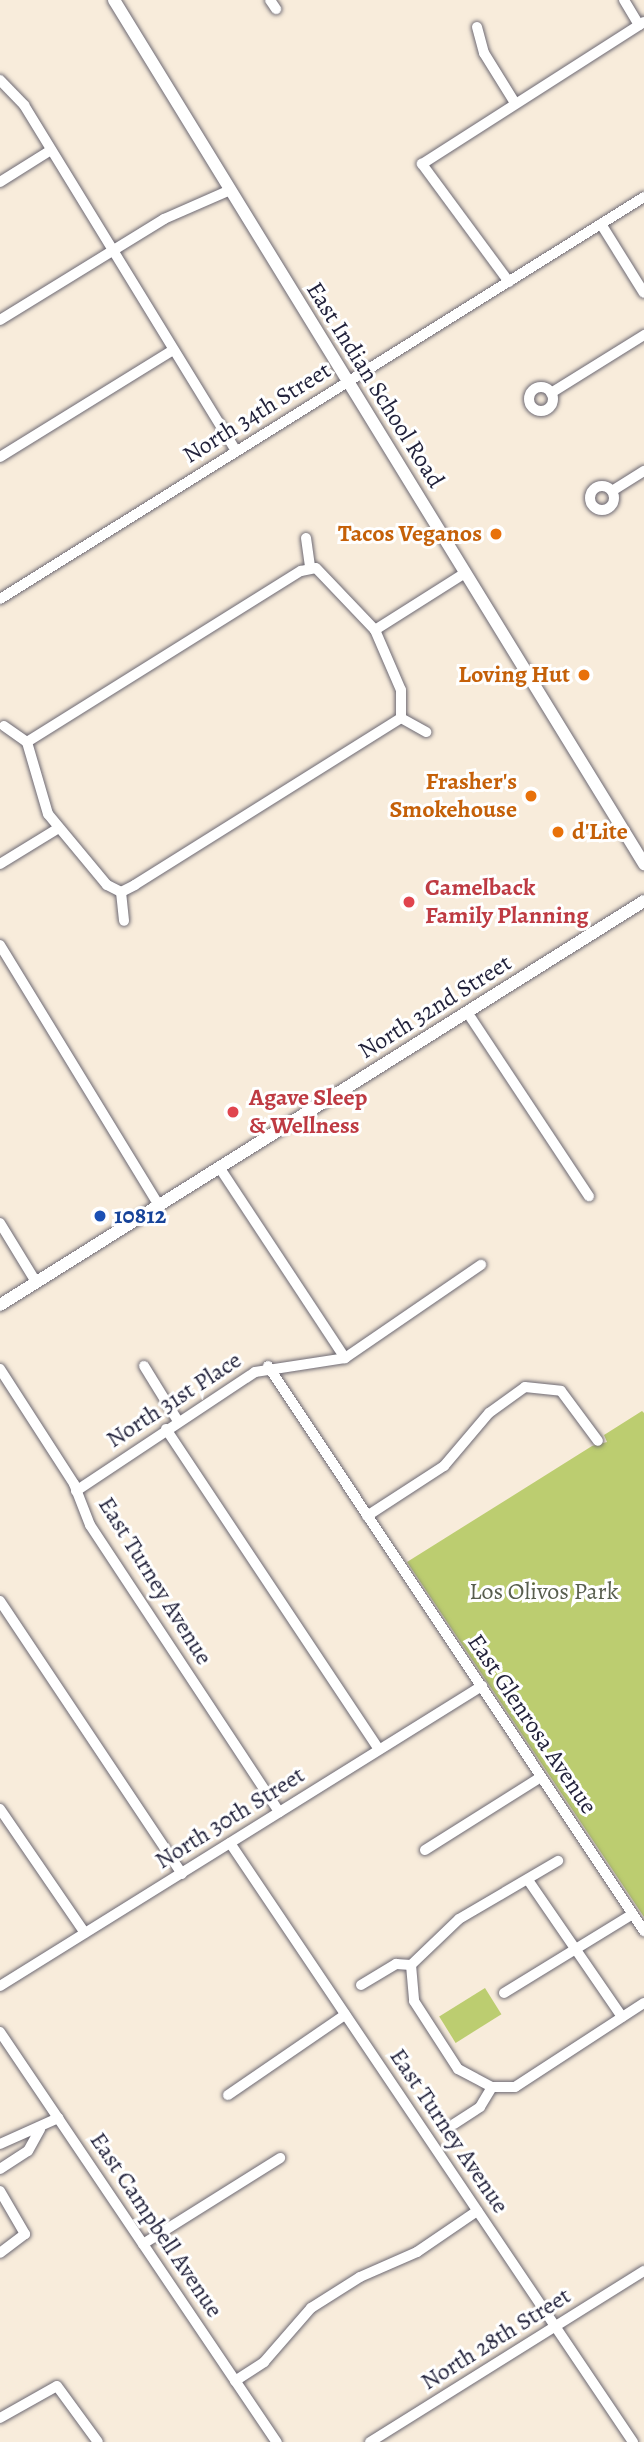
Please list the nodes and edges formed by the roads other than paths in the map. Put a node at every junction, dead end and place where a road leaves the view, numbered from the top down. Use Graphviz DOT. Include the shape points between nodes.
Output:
graph roads {
  1 [pos="114,0"];
  2 [pos="624,0"];
  3 [pos="641,23"];
  4 [pos="477,27"];
  5 [pos="0,80"];
  6 [pos="515,103"];
  7 [pos="51,150"];
  8 [pos="0,182"];
  9 [pos="230,190"];
  10 [pos="644,197"];
  11 [pos="601,224"];
  12 [pos="112,250"];
  13 [pos="509,282"];
  14 [pos="644,293"];
  15 [pos="0,320"];
  16 [pos="644,335"];
  17 [pos="173,350"];
  18 [pos="348,382"];
  19 [pos="551,393"];
  20 [pos="236,451"];
  21 [pos="0,457"];
  22 [pos="644,471"];
  23 [pos="612,491"];
  24 [pos="306,538"];
  25 [pos="310,567"];
  26 [pos="465,573"];
  27 [pos="0,599"];
  28 [pos="375,630"];
  29 [pos="401,718"];
  30 [pos="4,726"];
  31 [pos="426,733"];
  32 [pos="27,742"];
  33 [pos="57,829"];
  34 [pos="0,864"];
  35 [pos="644,864"];
  36 [pos="121,892"];
  37 [pos="644,901"];
  38 [pos="124,921"];
  39 [pos="0,946"];
  40 [pos="467,1012"];
  41 [pos="219,1167"];
  42 [pos="589,1196"];
  43 [pos="159,1205"];
  44 [pos="0,1223"];
  45 [pos="481,1265"];
  46 [pos="36,1282"];
  47 [pos="0,1305"];
  48 [pos="345,1358"];
  49 [pos="144,1366"];
  50 [pos="268,1366"];
  51 [pos="0,1370"];
  52 [pos="178,1421"];
  53 [pos="166,1429"];
  54 [pos="598,1441"];
  55 [pos="76,1491"];
  56 [pos="366,1516"];
  57 [pos="0,1601"];
  58 [pos="482,1686"];
  59 [pos="379,1749"];
  60 [pos="541,1777"];
  61 [pos="0,1809"];
  62 [pos="279,1812"];
  63 [pos="230,1843"];
  64 [pos="425,1850"];
  65 [pos="558,1861"];
  66 [pos="182,1874"];
  67 [pos="528,1880"];
  68 [pos="633,1914"];
  69 [pos="644,1931"];
  70 [pos="85,1933"];
  71 [pos="576,1949"];
  72 [pos="411,1965"];
  73 [pos="361,1985"];
  74 [pos="0,1986"];
  75 [pos="504,1993"];
  76 [pos="644,2003"];
  77 [pos="345,2015"];
  78 [pos="622,2017"];
  79 [pos="0,2032"];
  80 [pos="492,2087"];
  81 [pos="228,2095"];
  82 [pos="58,2118"];
  83 [pos="454,2124"];
  84 [pos="40,2129"];
  85 [pos="3,2142"];
  86 [pos="18,2157"];
  87 [pos="279,2158"];
  88 [pos="0,2169"];
  89 [pos="0,2191"];
  90 [pos="477,2211"];
  91 [pos="143,2244"];
  92 [pos="0,2253"];
  93 [pos="644,2271"];
  94 [pos="555,2327"];
  95 [pos="235,2381"];
  96 [pos="0,2418"];
  97 [pos="98,2442"];
  98 [pos="277,2442"];
  99 [pos="370,2442"];
  100 [pos="633,2442"];
  1 -- 9 [label="main road, East Indian School Road"];
  2 -- 3 [label="street"];
  3 -- 6 [label="street"];
  4 -- 6 [label="street" via="484,53"];
  5 -- 7 [label="street" via="14,90"];
  6 -- 13 [label="street" via="422,164"];
  7 -- 8 [label="street"];
  7 -- 12 [label="street"];
  9 -- 12 [label="street"];
  9 -- 18 [label="main road, East Indian School Road"];
  10 -- 11 [label="street, North 34th Street"];
  11 -- 13 [label="street, North 34th Street"];
  11 -- 14 [label="street"];
  12 -- 15 [label="street"];
  12 -- 17 [label="street"];
  13 -- 18 [label="street, North 34th Street"];
  16 -- 19 [label="street"];
  17 -- 20 [label="street"];
  17 -- 21 [label="street"];
  18 -- 20 [label="street, North 34th Street"];
  18 -- 26 [label="main road, East Indian School Road"];
  20 -- 27 [label="street, North 34th Street"];
  22 -- 23 [label="street"];
  24 -- 25 [label="street"];
  25 -- 28 [label="street" via="349,595"];
  25 -- 32 [label="street"];
  26 -- 28 [label="street"];
  26 -- 35 [label="main road, East Indian School Road"];
  28 -- 29 [label="street" via="401,690"];
  29 -- 31 [label="street"];
  29 -- 36 [label="street"];
  30 -- 32 [label="street"];
  32 -- 33 [label="street" via="35,788"];
  33 -- 34 [label="street"];
  33 -- 36 [label="street" via="107,885"];
  36 -- 38 [label="street"];
  37 -- 40 [label="main road, North 32nd Street"];
  39 -- 43 [label="street"];
  40 -- 41 [label="main road, North 32nd Street"];
  40 -- 42 [label="street"];
  41 -- 43 [label="main road, North 32nd Street"];
  41 -- 48 [label="street"];
  43 -- 46 [label="main road, North 32nd Street"];
  44 -- 46 [label="street"];
  45 -- 48 [label="street, North 31st Place"];
  46 -- 47 [label="main road, North 32nd Street"];
  48 -- 50 [label="street, North 31st Place"];
  49 -- 52 [label="street"];
  50 -- 52 [label="street, North 31st Place"];
  50 -- 56 [label="street, East Glenrosa Avenue"];
  51 -- 55 [label="street, East Turney Avenue"];
  52 -- 53 [label="street, North 31st Place"];
  53 -- 55 [label="street, North 31st Place"];
  53 -- 59 [label="street"];
  54 -- 56 [label="street" via="567,1396 547,1385 524,1387 503,1400 444,1466"];
  55 -- 62 [label="street, East Turney Avenue" via="90,1525"];
  56 -- 58 [label="street, East Glenrosa Avenue"];
  57 -- 66 [label="street"];
  58 -- 59 [label="street, North 30th Street"];
  58 -- 60 [label="street, East Glenrosa Avenue"];
  59 -- 62 [label="street, North 30th Street"];
  60 -- 64 [label="street"];
  60 -- 68 [label="street, East Glenrosa Avenue"];
  61 -- 70 [label="street"];
  62 -- 63 [label="street, North 30th Street"];
  63 -- 66 [label="street, North 30th Street"];
  63 -- 77 [label="street, East Turney Avenue"];
  65 -- 67 [label="street"];
  66 -- 70 [label="street, North 30th Street"];
  67 -- 71 [label="street"];
  67 -- 72 [label="street" via="459,1919"];
  68 -- 69 [label="street, East Glenrosa Avenue"];
  68 -- 71 [label="street"];
  70 -- 74 [label="street, North 30th Street"];
  71 -- 75 [label="street"];
  71 -- 78 [label="street"];
  72 -- 73 [label="street" via="396,1964"];
  72 -- 80 [label="street" via="414,2001 458,2069"];
  76 -- 78 [label="street"];
  77 -- 81 [label="street"];
  77 -- 90 [label="street, East Turney Avenue"];
  78 -- 80 [label="street" via="515,2087"];
  79 -- 82 [label="street, East Campbell Avenue"];
  80 -- 83 [label="street" via="480,2107"];
  82 -- 84 [label="street"];
  82 -- 91 [label="street, East Campbell Avenue"];
  84 -- 85 [label="street"];
  84 -- 86 [label="street"];
  85 -- 86 [label="street"];
  86 -- 88 [label="street"];
  87 -- 91 [label="street"];
  89 -- 92 [label="street" via="25,2234"];
  90 -- 94 [label="street, East Turney Avenue"];
  90 -- 95 [label="street" via="417,2252 360,2277 311,2308 264,2362"];
  91 -- 95 [label="street, East Campbell Avenue"];
  93 -- 94 [label="street, North 28th Street"];
  94 -- 99 [label="street, North 28th Street"];
  94 -- 100 [label="street, East Turney Avenue"];
  95 -- 98 [label="street, East Campbell Avenue"];
  96 -- 97 [label="street" via="57,2386"];
}
